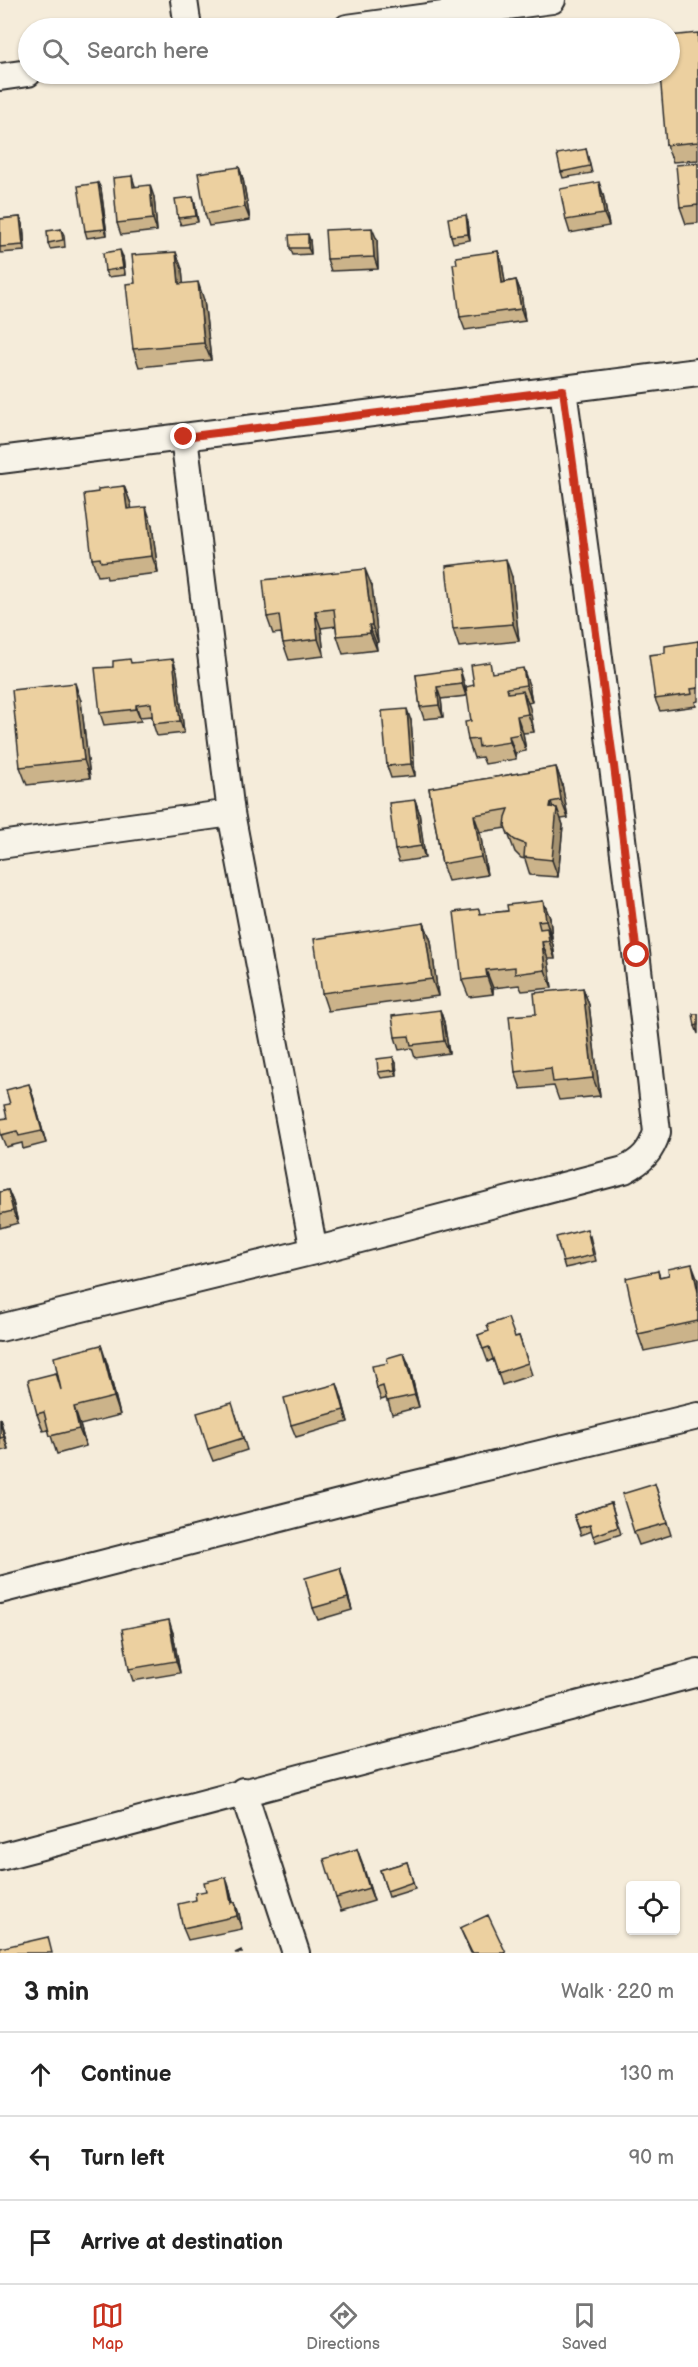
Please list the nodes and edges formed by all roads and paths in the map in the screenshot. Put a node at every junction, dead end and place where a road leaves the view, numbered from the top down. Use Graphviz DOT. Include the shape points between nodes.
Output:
graph roads {
  1 [pos="184,0"];
  2 [pos="552,0"];
  3 [pos="512,2"];
  4 [pos="187,18"];
  5 [pos="410,18"];
  6 [pos="18,74"];
  7 [pos="0,77"];
  8 [pos="698,372"];
  9 [pos="563,390"];
  10 [pos="184,437"];
  11 [pos="0,460"];
  12 [pos="231,813"];
  13 [pos="0,845"];
  14 [pos="314,1251"];
  15 [pos="0,1328"];
  16 [pos="698,1416"];
  17 [pos="0,1590"];
  18 [pos="698,1673"];
  19 [pos="243,1791"];
  20 [pos="0,1857"];
  21 [pos="296,1953"];
  1 -- 4 [label="street"];
  2 -- 3 [label="street"];
  3 -- 5 [label="street"];
  6 -- 7 [label="street"];
  8 -- 9 [label="street"];
  9 -- 10 [label="street"];
  9 -- 14 [label="street" via="657,1132 639,1163 624,1170"];
  10 -- 11 [label="street"];
  10 -- 12 [label="street"];
  12 -- 13 [label="street"];
  12 -- 14 [label="street"];
  14 -- 15 [label="street"];
  16 -- 17 [label="street"];
  18 -- 19 [label="street"];
  19 -- 20 [label="street"];
  19 -- 21 [label="street"];
}
